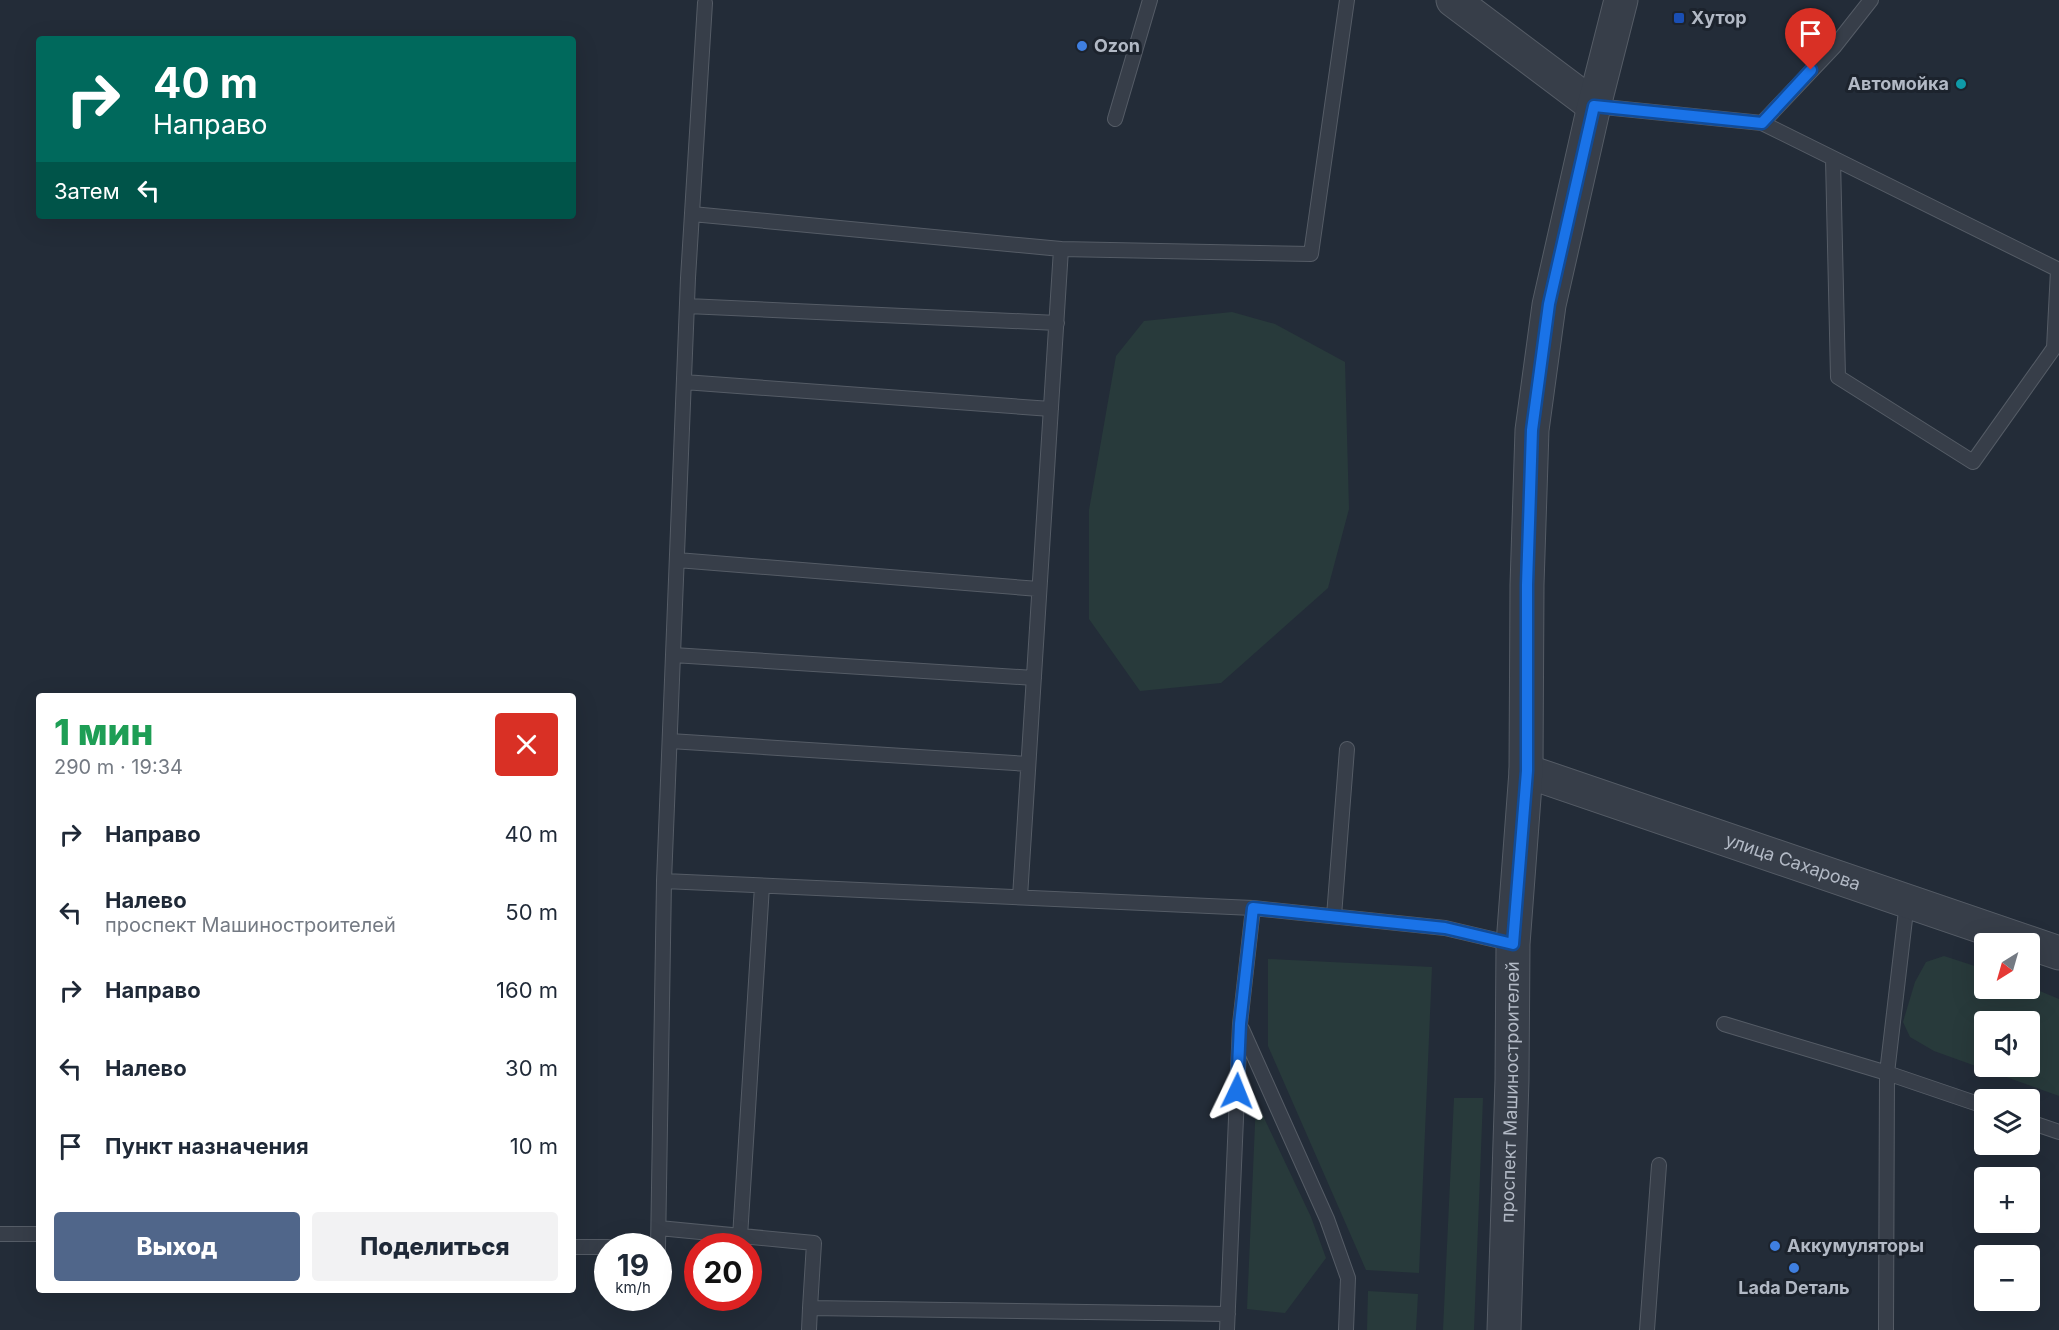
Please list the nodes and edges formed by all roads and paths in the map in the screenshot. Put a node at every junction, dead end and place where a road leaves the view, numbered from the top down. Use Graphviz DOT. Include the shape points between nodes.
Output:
graph roads {
  1 [pos="1150,0"];
  2 [pos="1347,0"];
  3 [pos="1453,0"];
  4 [pos="1621,0"];
  5 [pos="1871,0"];
  6 [pos="705,3"];
  7 [pos="1594,106"];
  8 [pos="1115,119"];
  9 [pos="1762,123"];
  10 [pos="1833,159"];
  11 [pos="692,214"];
  12 [pos="1061,249"];
  13 [pos="2059,270"];
  14 [pos="687,306"];
  15 [pos="1057,323"];
  16 [pos="684,382"];
  17 [pos="1051,409"];
  18 [pos="677,560"];
  19 [pos="1040,589"];
  20 [pos="673,655"];
  21 [pos="1034,678"];
  22 [pos="670,741"];
  23 [pos="1347,749"];
  24 [pos="1028,764"];
  25 [pos="1527,771"];
  26 [pos="664,881"];
  27 [pos="762,886"];
  28 [pos="1020,897"];
  29 [pos="1908,900"];
  30 [pos="1253,908"];
  31 [pos="1334,916"];
  32 [pos="1513,944"];
  33 [pos="2059,953"];
  34 [pos="1240,1024"];
  35 [pos="1724,1024"];
  36 [pos="1887,1073"];
  37 [pos="1974,1103"];
  38 [pos="2040,1125"];
  39 [pos="2059,1132"];
  40 [pos="1659,1165"];
  41 [pos="659,1228"];
  42 [pos="659,1233"];
  43 [pos="704,1233"];
  44 [pos="740,1233"];
  45 [pos="0,1234"];
  46 [pos="36,1234"];
  47 [pos="762,1239"];
  48 [pos="576,1247"];
  49 [pos="594,1247"];
  50 [pos="810,1308"];
  51 [pos="1228,1314"];
  52 [pos="809,1330"];
  53 [pos="1227,1330"];
  54 [pos="1346,1330"];
  55 [pos="1504,1330"];
  56 [pos="1647,1330"];
  57 [pos="1886,1330"];
  1 -- 8 [label="lane"];
  2 -- 12 [label="lane" via="1311,254"];
  3 -- 7 [label="street"];
  4 -- 7 [label="street, проспект Машиностроителей"];
  5 -- 9 [label="lane"];
  6 -- 11 [label="lane"];
  7 -- 9 [label="lane"];
  7 -- 25 [label="street, проспект Машиностроителей" via="1549,304 1532,430"];
  9 -- 10 [label="lane"];
  10 -- 13 [label="lane"];
  10 -- 13 [label="lane" via="1838,377 1973,462 2054,348"];
  11 -- 12 [label="lane"];
  11 -- 14 [label="lane"];
  12 -- 15 [label="lane"];
  14 -- 15 [label="lane"];
  14 -- 16 [label="lane"];
  15 -- 17 [label="lane"];
  16 -- 17 [label="lane"];
  16 -- 18 [label="lane"];
  17 -- 19 [label="lane"];
  18 -- 19 [label="lane"];
  18 -- 20 [label="lane"];
  19 -- 21 [label="lane"];
  20 -- 21 [label="lane"];
  20 -- 22 [label="lane"];
  21 -- 24 [label="lane"];
  22 -- 24 [label="lane"];
  22 -- 26 [label="lane"];
  23 -- 31 [label="lane"];
  24 -- 28 [label="lane"];
  25 -- 29 [label="street, улица Сахарова"];
  25 -- 32 [label="street, проспект Машиностроителей"];
  26 -- 27 [label="lane"];
  26 -- 41 [label="lane"];
  27 -- 28 [label="lane"];
  27 -- 44 [label="lane"];
  28 -- 30 [label="lane"];
  29 -- 33 [label="street, улица Сахарова"];
  29 -- 36 [label="lane"];
  30 -- 31 [label="lane"];
  30 -- 34 [label="lane"];
  31 -- 32 [label="lane" via="1445,928"];
  32 -- 55 [label="street, проспект Машиностроителей"];
  34 -- 51 [label="lane"];
  34 -- 54 [label="lane" via="1327,1219 1348,1278"];
  35 -- 36 [label="lane"];
  36 -- 37 [label="lane"];
  36 -- 57 [label="lane"];
  38 -- 39 [label="lane"];
  40 -- 56 [label="lane"];
  41 -- 42 [label="lane"];
  41 -- 43 [label="lane"];
  45 -- 46 [label="lane"];
  47 -- 50 [label="lane" via="814,1243"];
  48 -- 49 [label="lane"];
  50 -- 51 [label="lane"];
  50 -- 52 [label="lane"];
  51 -- 53 [label="lane"];
}
